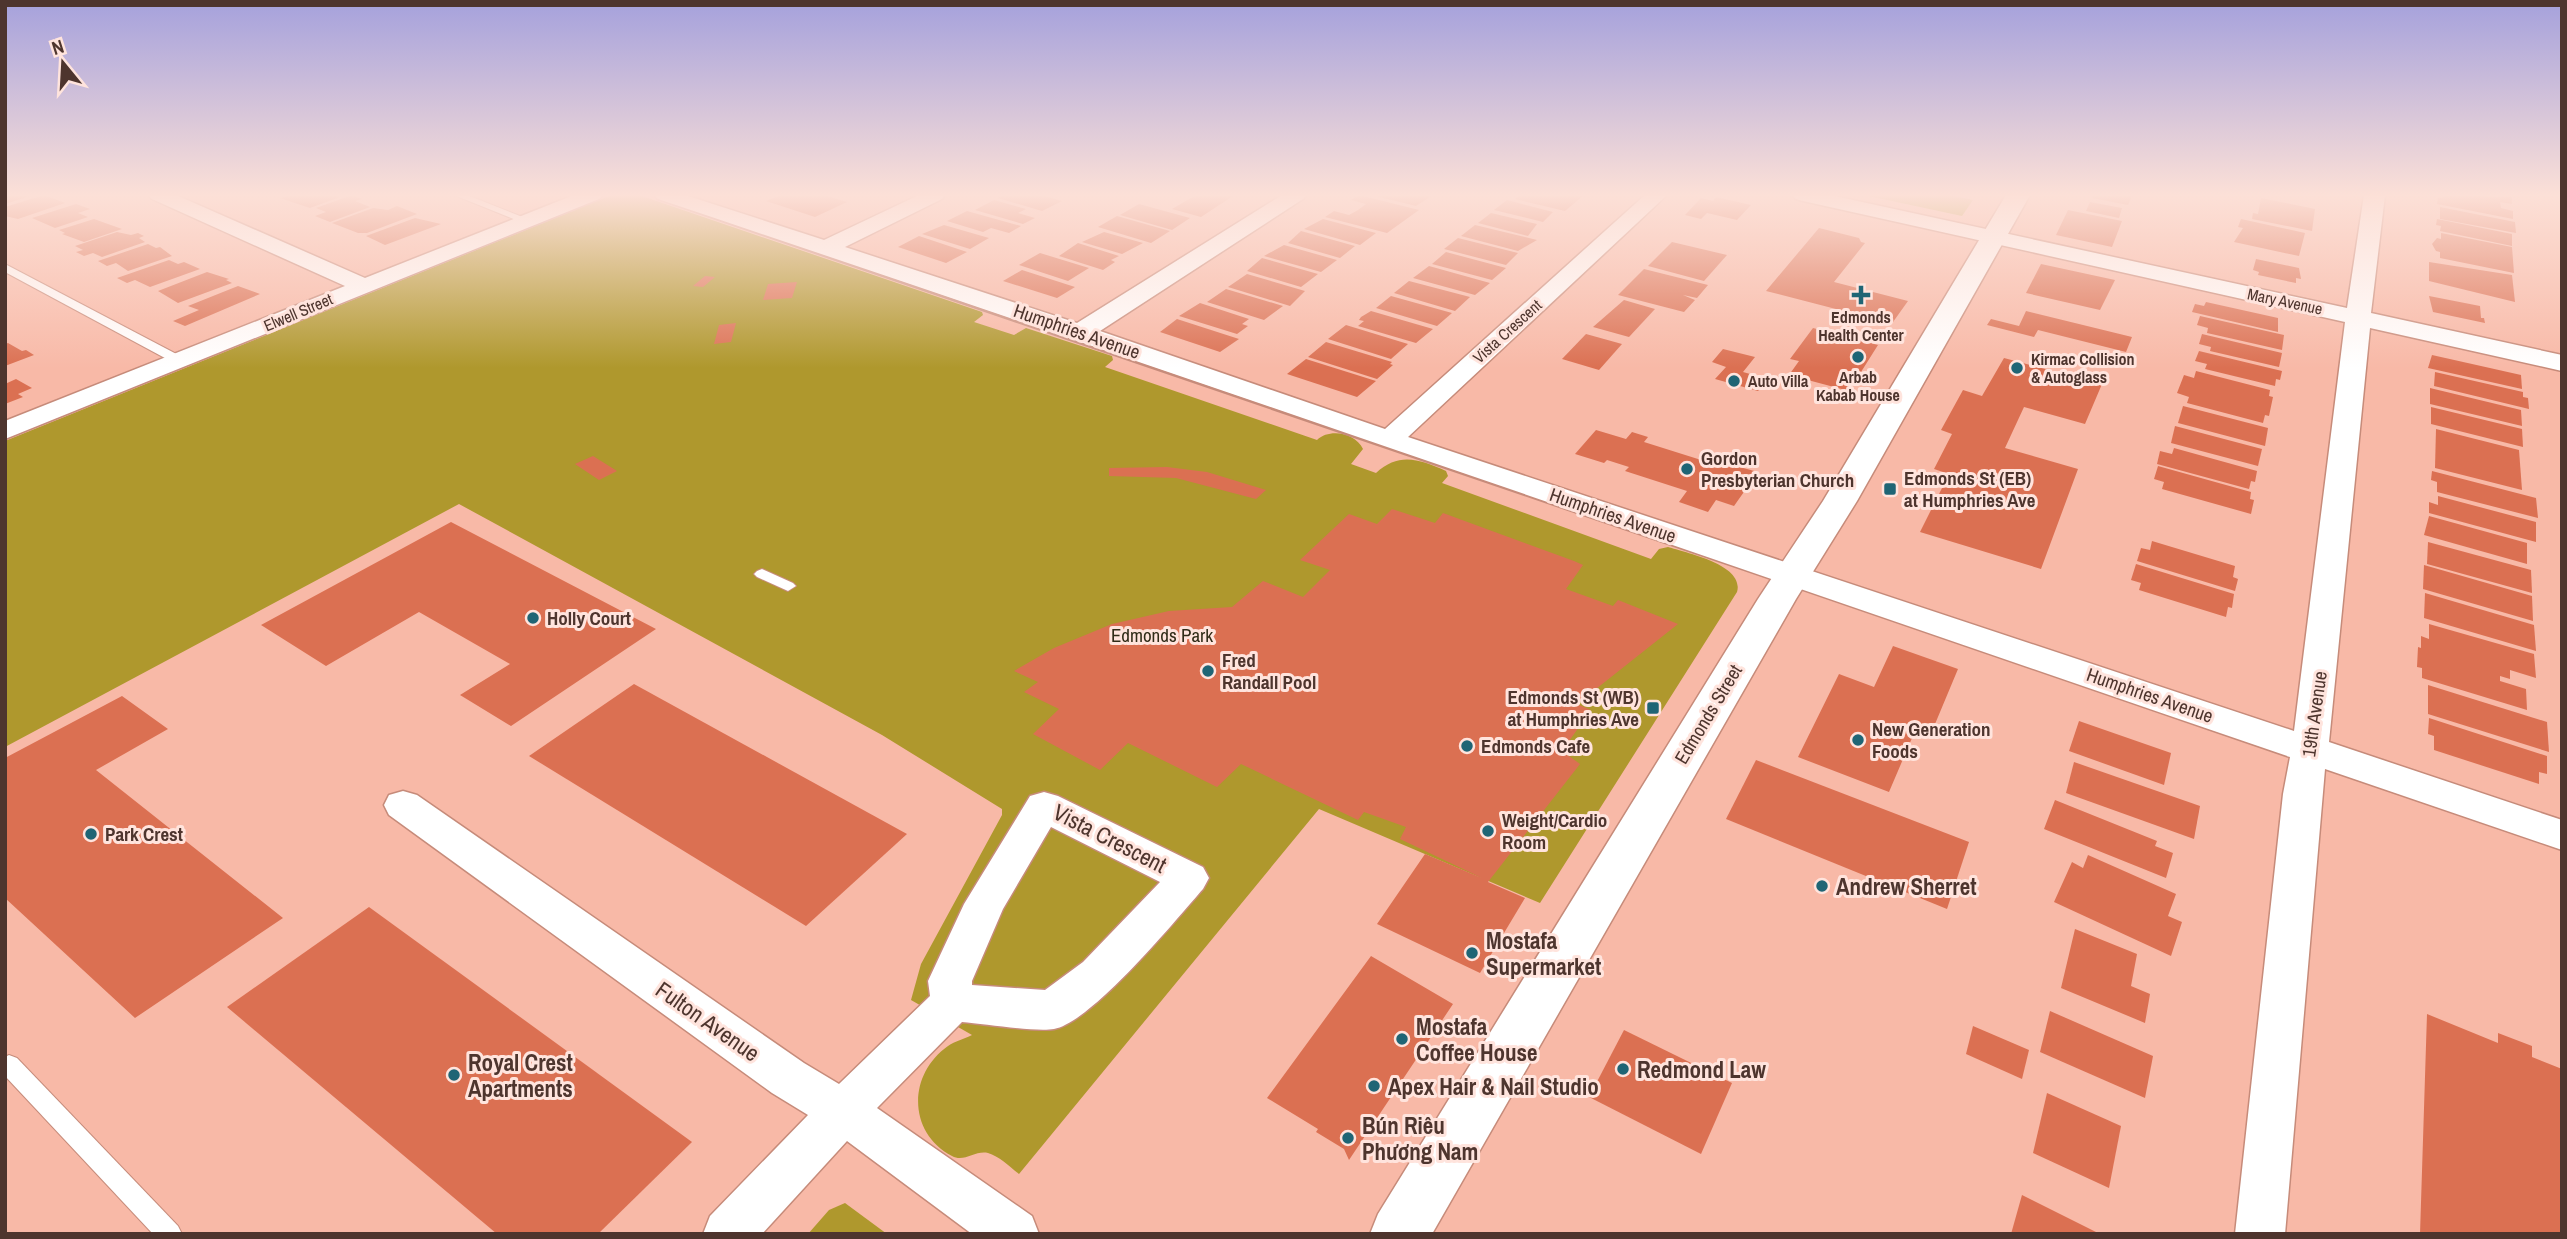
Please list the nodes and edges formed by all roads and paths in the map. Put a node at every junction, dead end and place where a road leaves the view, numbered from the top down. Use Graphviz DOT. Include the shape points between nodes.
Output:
graph roads {
  1 [pos="289,253"];
  2 [pos="443,253"];
  3 [pos="844,253"];
  4 [pos="1205,253"];
  5 [pos="1594,253"];
  6 [pos="1986,253"];
  7 [pos="2067,253"];
  8 [pos="2368,253"];
  9 [pos="5,267"];
  10 [pos="362,285"];
  11 [pos="2360,317"];
  12 [pos="1081,332"];
  13 [pos="180,361"];
  14 [pos="2562,363"];
  15 [pos="5,431"];
  16 [pos="1389,440"];
  17 [pos="762,574"];
  18 [pos="1794,575"];
  19 [pos="788,586"];
  20 [pos="2309,750"];
  21 [pos="403,805"];
  22 [pos="2562,835"];
  23 [pos="953,1003"];
  24 [pos="9,1065"];
  25 [pos="843,1111"];
  26 [pos="170,1234"];
  27 [pos="728,1234"];
  28 [pos="1014,1234"];
  29 [pos="1399,1234"];
  30 [pos="2260,1234"];
  1 -- 10 [label="street"];
  2 -- 10 [label="street, Elwell Street"];
  3 -- 12 [label="street, Humphries Avenue"];
  4 -- 12 [label="street"];
  5 -- 16 [label="street, Vista Crescent"];
  6 -- 18 [label="street, Edmonds Street"];
  7 -- 11 [label="street, Mary Avenue"];
  8 -- 11 [label="street, 19th Avenue"];
  9 -- 13 [label="lane"];
  10 -- 13 [label="street, Elwell Street"];
  11 -- 14 [label="street, Mary Avenue"];
  11 -- 20 [label="street, 19th Avenue"];
  12 -- 16 [label="street, Humphries Avenue"];
  13 -- 15 [label="street, Elwell Street"];
  16 -- 18 [label="street, Humphries Avenue"];
  17 -- 19 [label="lane"];
  18 -- 20 [label="street, Humphries Avenue"];
  18 -- 29 [label="street, Edmonds Street"];
  20 -- 22 [label="street, Humphries Avenue"];
  20 -- 30 [label="street, 19th Avenue"];
  21 -- 25 [label="street, Fulton Avenue" via="788,1078"];
  23 -- 23 [label="street, Vista Crescent" via="1053,1010 1098,975 1189,878 1044,806 985,904 950,981"];
  23 -- 25 [label="street"];
  24 -- 26 [label="lane"];
  25 -- 27 [label="street"];
  25 -- 28 [label="street, Fulton Avenue"];
}
